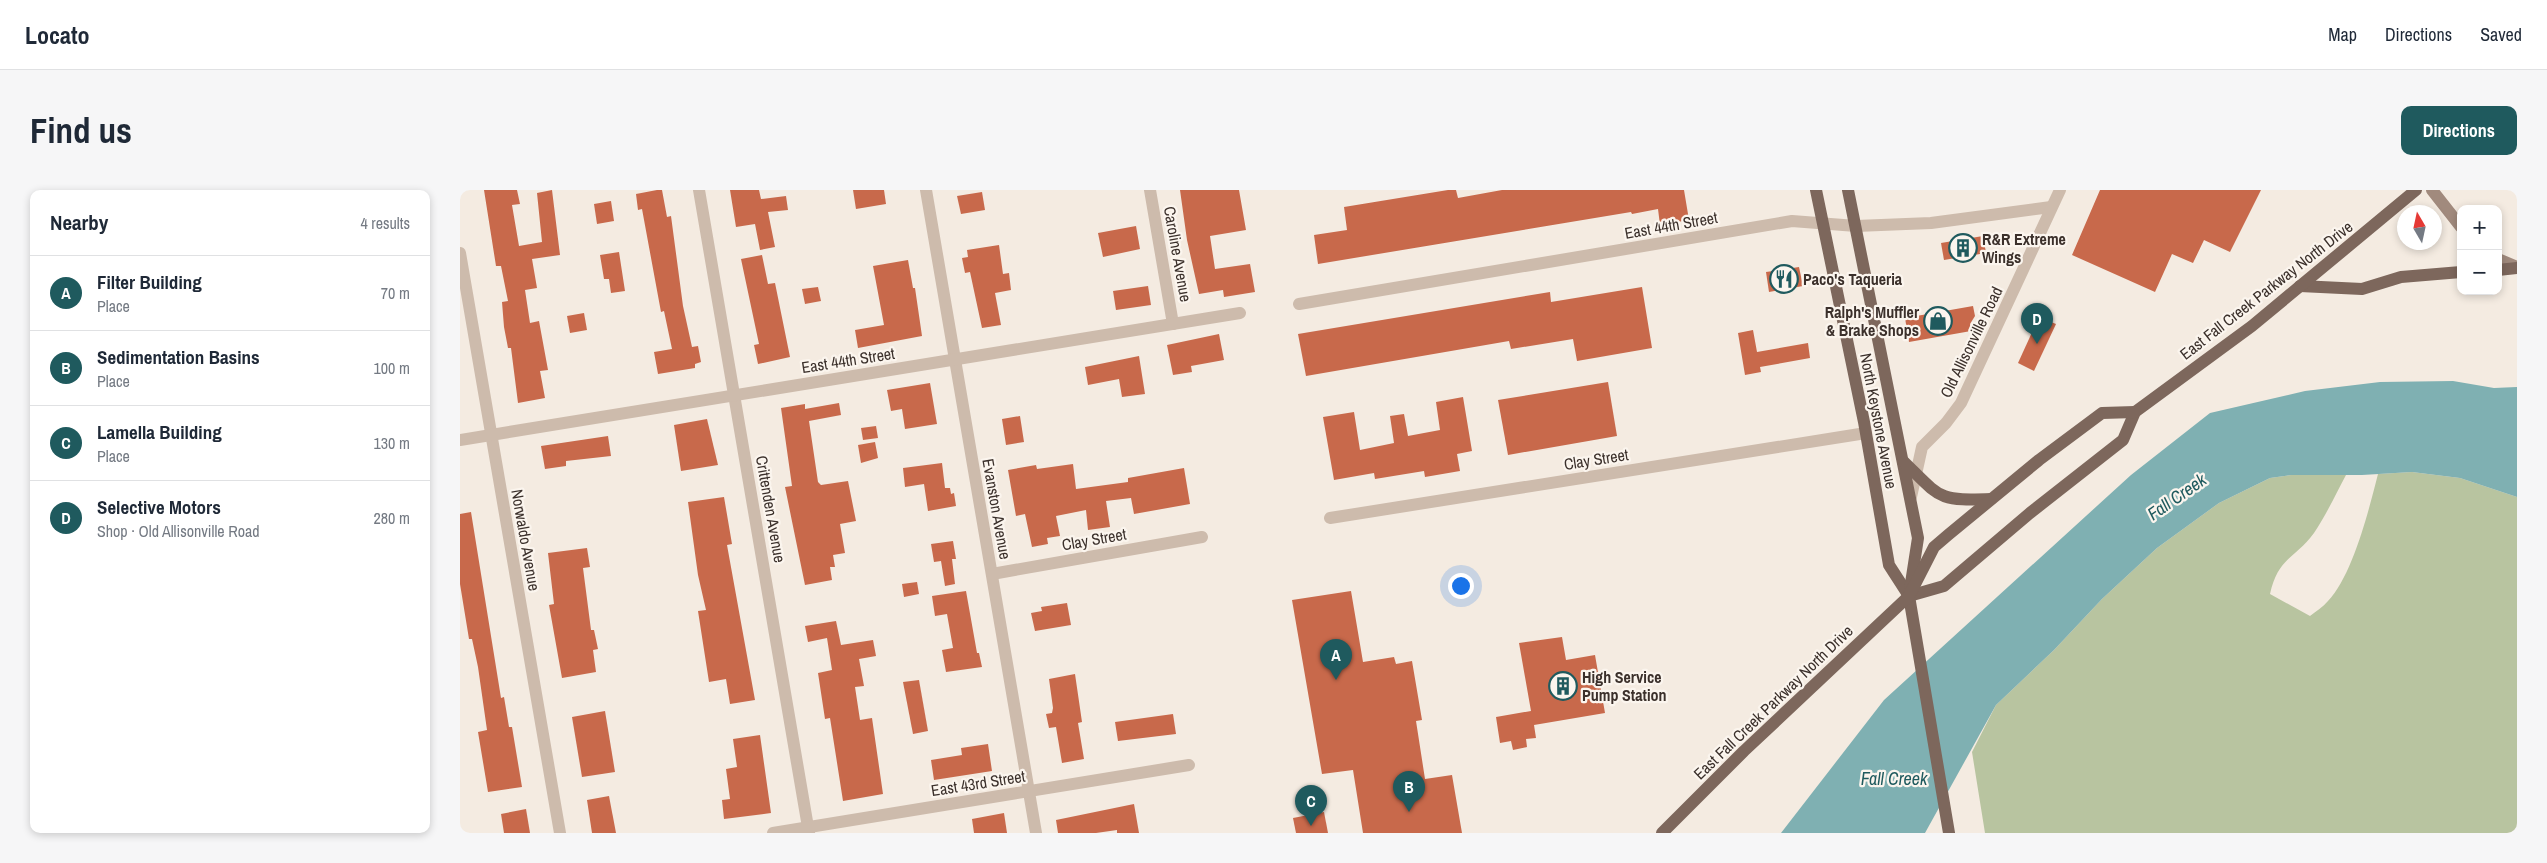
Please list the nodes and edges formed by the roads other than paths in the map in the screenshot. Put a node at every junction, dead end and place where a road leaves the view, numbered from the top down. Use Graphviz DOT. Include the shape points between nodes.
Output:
graph roads {
  1 [pos="700,190"];
  2 [pos="926,190"];
  3 [pos="1150,190"];
  4 [pos="1816,190"];
  5 [pos="1848,190"];
  6 [pos="2060,190"];
  7 [pos="2416,190"];
  8 [pos="2432,190"];
  9 [pos="2051,207"];
  10 [pos="1822,223"];
  11 [pos="2457,223"];
  12 [pos="1856,226"];
  13 [pos="460,253"];
  14 [pos="2502,261"];
  15 [pos="2517,267"];
  16 [pos="2502,269"];
  17 [pos="2457,272"];
  18 [pos="2300,286"];
  19 [pos="1299,304"];
  20 [pos="1240,313"];
  21 [pos="1173,324"];
  22 [pos="955,359"];
  23 [pos="735,395"];
  24 [pos="2135,412"];
  25 [pos="1866,432"];
  26 [pos="491,435"];
  27 [pos="460,440"];
  28 [pos="1904,462"];
  29 [pos="1917,474"];
  30 [pos="1911,497"];
  31 [pos="1991,499"];
  32 [pos="1330,518"];
  33 [pos="1202,537"];
  34 [pos="992,574"];
  35 [pos="1909,596"];
  36 [pos="1188,765"];
  37 [pos="1029,791"];
  38 [pos="809,830"];
  39 [pos="560,833"];
  40 [pos="773,833"];
  41 [pos="1036,833"];
  42 [pos="1662,833"];
  43 [pos="1949,833"];
  1 -- 23 [label="street, Crittenden Avenue"];
  2 -- 22 [label="street, Evanston Avenue"];
  3 -- 21 [label="street, Caroline Avenue"];
  4 -- 10 [label="main road, North Keystone Avenue"];
  5 -- 12 [label="main road, North Keystone Avenue"];
  6 -- 9 [label="street, Old Allisonville Road"];
  7 -- 18 [label="main road, East Fall Creek Parkway North Drive"];
  8 -- 11 [label="main road"];
  9 -- 12 [label="street, East 44th Street" via="1931,223"];
  9 -- 29 [label="street, Old Allisonville Road" via="1961,403 1922,447"];
  10 -- 12 [label="street, East 44th Street"];
  10 -- 19 [label="street, East 44th Street" via="1792,221"];
  10 -- 25 [label="main road, North Keystone Avenue"];
  12 -- 28 [label="main road, North Keystone Avenue"];
  13 -- 26 [label="street, Norwaldo Avenue"];
  14 -- 15 [label="main road"];
  15 -- 16 [label="main road"];
  17 -- 18 [label="main road" via="2401,277 2362,289"];
  18 -- 24 [label="main road, East Fall Creek Parkway North Drive" via="2252,326"];
  20 -- 21 [label="street, East 44th Street"];
  21 -- 22 [label="street, East 44th Street"];
  22 -- 23 [label="street, East 44th Street"];
  22 -- 34 [label="street, Evanston Avenue"];
  23 -- 26 [label="street, East 44th Street"];
  23 -- 38 [label="street, Crittenden Avenue"];
  24 -- 31 [label="main road, East Fall Creek Parkway North Drive" via="2102,413"];
  24 -- 35 [label="main road, East Fall Creek Parkway North Drive" via="2123,440 1944,586"];
  25 -- 32 [label="street, Clay Street"];
  25 -- 35 [label="main road, North Keystone Avenue" via="1889,565"];
  26 -- 27 [label="street, East 44th Street"];
  26 -- 39 [label="street, Norwaldo Avenue"];
  28 -- 29 [label="main road"];
  28 -- 30 [label="main road, North Keystone Avenue"];
  29 -- 30 [label="street, Old Allisonville Road"];
  29 -- 31 [label="main road" via="1930,489 1942,496 1960,500"];
  30 -- 35 [label="main road, North Keystone Avenue" via="1918,538"];
  31 -- 35 [label="main road, East Fall Creek Parkway North Drive" via="1934,547"];
  33 -- 34 [label="street, Clay Street"];
  34 -- 37 [label="street, Evanston Avenue"];
  35 -- 42 [label="main road, East Fall Creek Parkway North Drive" via="1744,750"];
  35 -- 43 [label="main road, North Keystone Avenue"];
  36 -- 37 [label="street, East 43rd Street"];
  37 -- 38 [label="street, East 43rd Street"];
  37 -- 41 [label="street, Evanston Avenue"];
  38 -- 40 [label="street, East 43rd Street"];
}
